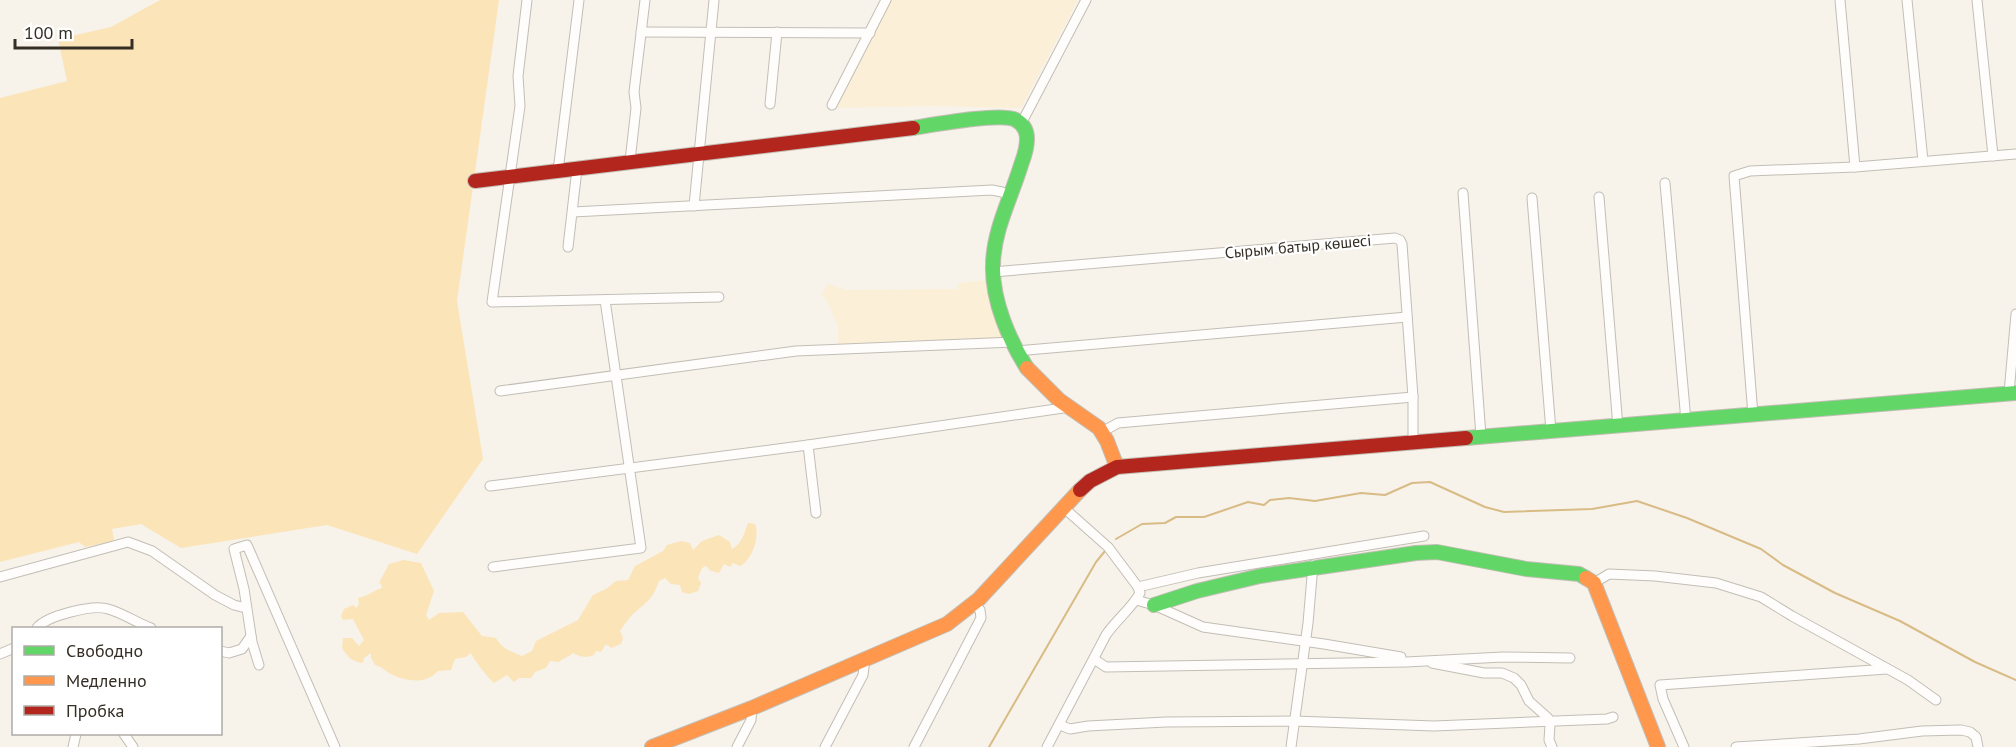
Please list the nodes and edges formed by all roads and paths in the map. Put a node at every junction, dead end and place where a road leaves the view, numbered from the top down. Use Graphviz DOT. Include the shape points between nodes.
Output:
graph roads {
  1 [pos="527,0"];
  2 [pos="579,0"];
  3 [pos="645,0"];
  4 [pos="714,0"];
  5 [pos="886,0"];
  6 [pos="1086,0"];
  7 [pos="1840,0"];
  8 [pos="1907,0"];
  9 [pos="1977,0"];
  10 [pos="641,32"];
  11 [pos="711,32"];
  12 [pos="777,32"];
  13 [pos="870,33"];
  14 [pos="770,104"];
  15 [pos="832,105"];
  16 [pos="1021,124"];
  17 [pos="699,153"];
  18 [pos="2016,154"];
  19 [pos="1993,156"];
  20 [pos="630,161"];
  21 [pos="1923,161"];
  22 [pos="1855,167"];
  23 [pos="577,169"];
  24 [pos="558,171"];
  25 [pos="510,177"];
  26 [pos="475,182"];
  27 [pos="1665,183"];
  28 [pos="1463,193"];
  29 [pos="1010,197"];
  30 [pos="1599,197"];
  31 [pos="1532,198"];
  32 [pos="694,206"];
  33 [pos="573,212"];
  34 [pos="568,247"];
  35 [pos="993,272"];
  36 [pos="719,297"];
  37 [pos="605,300"];
  38 [pos="2016,314"];
  39 [pos="1407,317"];
  40 [pos="1015,347"];
  41 [pos="616,374"];
  42 [pos="500,390"];
  43 [pos="2013,393"];
  44 [pos="1413,397"];
  45 [pos="1070,407"];
  46 [pos="1753,415"];
  47 [pos="1686,421"];
  48 [pos="1618,426"];
  49 [pos="1551,431"];
  50 [pos="1102,432"];
  51 [pos="1480,436"];
  52 [pos="1413,441"];
  53 [pos="808,446"];
  54 [pos="1117,466"];
  55 [pos="630,469"];
  56 [pos="490,486"];
  57 [pos="1064,508"];
  58 [pos="816,513"];
  59 [pos="1424,536"];
  60 [pos="1312,560"];
  61 [pos="493,567"];
  62 [pos="0,577"];
  63 [pos="1594,583"];
  64 [pos="1138,587"];
  65 [pos="1136,600"];
  66 [pos="974,604"];
  67 [pos="1154,605"];
  68 [pos="246,608"];
  69 [pos="38,627"];
  70 [pos="150,627"];
  71 [pos="251,636"];
  72 [pos="1304,641"];
  73 [pos="222,651"];
  74 [pos="1094,658"];
  75 [pos="1570,658"];
  76 [pos="865,659"];
  77 [pos="1414,660"];
  78 [pos="1301,663"];
  79 [pos="259,665"];
  80 [pos="1887,669"];
  81 [pos="1936,700"];
  82 [pos="752,708"];
  83 [pos="1613,717"];
  84 [pos="1294,721"];
  85 [pos="1549,721"];
  86 [pos="1060,725"];
  87 [pos="335,747"];
  88 [pos="652,747"];
  89 [pos="737,747"];
  90 [pos="825,747"];
  91 [pos="914,747"];
  92 [pos="1047,747"];
  93 [pos="1291,747"];
  94 [pos="1552,747"];
  95 [pos="1658,747"];
  96 [pos="1684,747"];
  97 [pos="1736,747"];
  98 [pos="1978,747"];
  1 -- 25 [label="street" via="518,76 520,106"];
  2 -- 24 [label="street"];
  3 -- 10 [label="street"];
  4 -- 11 [label="street"];
  5 -- 13 [label="street"];
  6 -- 16 [label="street"];
  7 -- 22 [label="street"];
  8 -- 21 [label="street"];
  9 -- 19 [label="street"];
  10 -- 11 [label="street"];
  10 -- 20 [label="street"];
  11 -- 12 [label="street"];
  11 -- 17 [label="street"];
  12 -- 13 [label="street"];
  12 -- 14 [label="street"];
  13 -- 15 [label="street"];
  16 -- 17 [label="street" via="998,116"];
  16 -- 29 [label="street" via="1027,141"];
  17 -- 20 [label="street"];
  17 -- 32 [label="street"];
  18 -- 19 [label="street"];
  19 -- 21 [label="street"];
  20 -- 23 [label="street"];
  21 -- 22 [label="street"];
  22 -- 46 [label="street" via="1750,171 1734,176"];
  23 -- 24 [label="street"];
  23 -- 33 [label="street"];
  24 -- 25 [label="street"];
  25 -- 26 [label="street"];
  25 -- 37 [label="street" via="492,302"];
  27 -- 47 [label="street"];
  28 -- 51 [label="street"];
  29 -- 32 [label="street" via="992,190"];
  29 -- 35 [label="street" via="994,248"];
  30 -- 48 [label="street"];
  31 -- 49 [label="street"];
  32 -- 33 [label="street"];
  33 -- 34 [label="street"];
  35 -- 39 [label="street, Сырым батыр көшесі" via="1395,238 1402,244"];
  35 -- 40 [label="street"];
  36 -- 37 [label="street"];
  37 -- 41 [label="street"];
  38 -- 43 [label="street"];
  39 -- 40 [label="street"];
  39 -- 44 [label="street, Сырым батыр көшесі"];
  40 -- 41 [label="street" via="796,351"];
  40 -- 45 [label="street" via="1027,368"];
  41 -- 42 [label="street"];
  41 -- 55 [label="street"];
  43 -- 46 [label="street"];
  44 -- 50 [label="street" via="1118,423"];
  44 -- 52 [label="street, Сырым батыр көшесі"];
  45 -- 50 [label="street"];
  45 -- 53 [label="street"];
  46 -- 47 [label="street"];
  47 -- 48 [label="street"];
  48 -- 49 [label="street"];
  49 -- 51 [label="street"];
  50 -- 54 [label="street"];
  51 -- 52 [label="street"];
  52 -- 54 [label="street"];
  53 -- 55 [label="street"];
  53 -- 58 [label="street"];
  54 -- 57 [label="street" via="1090,481"];
  55 -- 56 [label="street"];
  55 -- 61 [label="street" via="641,548"];
  57 -- 64 [label="street" via="1103,541"];
  57 -- 66 [label="street"];
  59 -- 60 [label="street"];
  60 -- 63 [label="street" via="1437,552 1526,569 1579,574"];
  60 -- 64 [label="street" via="1198,573"];
  60 -- 67 [label="street"];
  60 -- 72 [label="street"];
  62 -- 68 [label="street" via="128,542 152,551 215,595"];
  63 -- 80 [label="street" via="1609,574 1716,583 1761,597"];
  63 -- 95 [label="street"];
  64 -- 65 [label="street"];
  65 -- 67 [label="street"];
  65 -- 74 [label="street" via="1106,634"];
  66 -- 76 [label="street" via="947,624"];
  66 -- 91 [label="street" via="981,618"];
  67 -- 72 [label="street" via="1203,627"];
  68 -- 71 [label="street"];
  68 -- 87 [label="street" via="234,549 247,545"];
  69 -- 70 [label="street" via="50,619 101,608"];
  71 -- 73 [label="street" via="242,649"];
  71 -- 79 [label="street"];
  72 -- 77 [label="street"];
  72 -- 78 [label="street"];
  74 -- 78 [label="street" via="1106,668"];
  74 -- 86 [label="street"];
  75 -- 77 [label="street"];
  76 -- 82 [label="street"];
  76 -- 90 [label="street" via="863,675"];
  77 -- 78 [label="street"];
  77 -- 85 [label="street" via="1509,674 1520,682 1529,701"];
  78 -- 84 [label="street"];
  80 -- 81 [label="street"];
  80 -- 96 [label="street" via="1660,685"];
  82 -- 88 [label="street"];
  82 -- 89 [label="street" via="751,720"];
  83 -- 85 [label="street"];
  84 -- 85 [label="street" via="1434,726"];
  84 -- 86 [label="street" via="1166,722 1070,729"];
  84 -- 93 [label="street"];
  85 -- 94 [label="street"];
  86 -- 92 [label="street"];
  97 -- 98 [label="street" via="1961,730 1976,737"];
}
